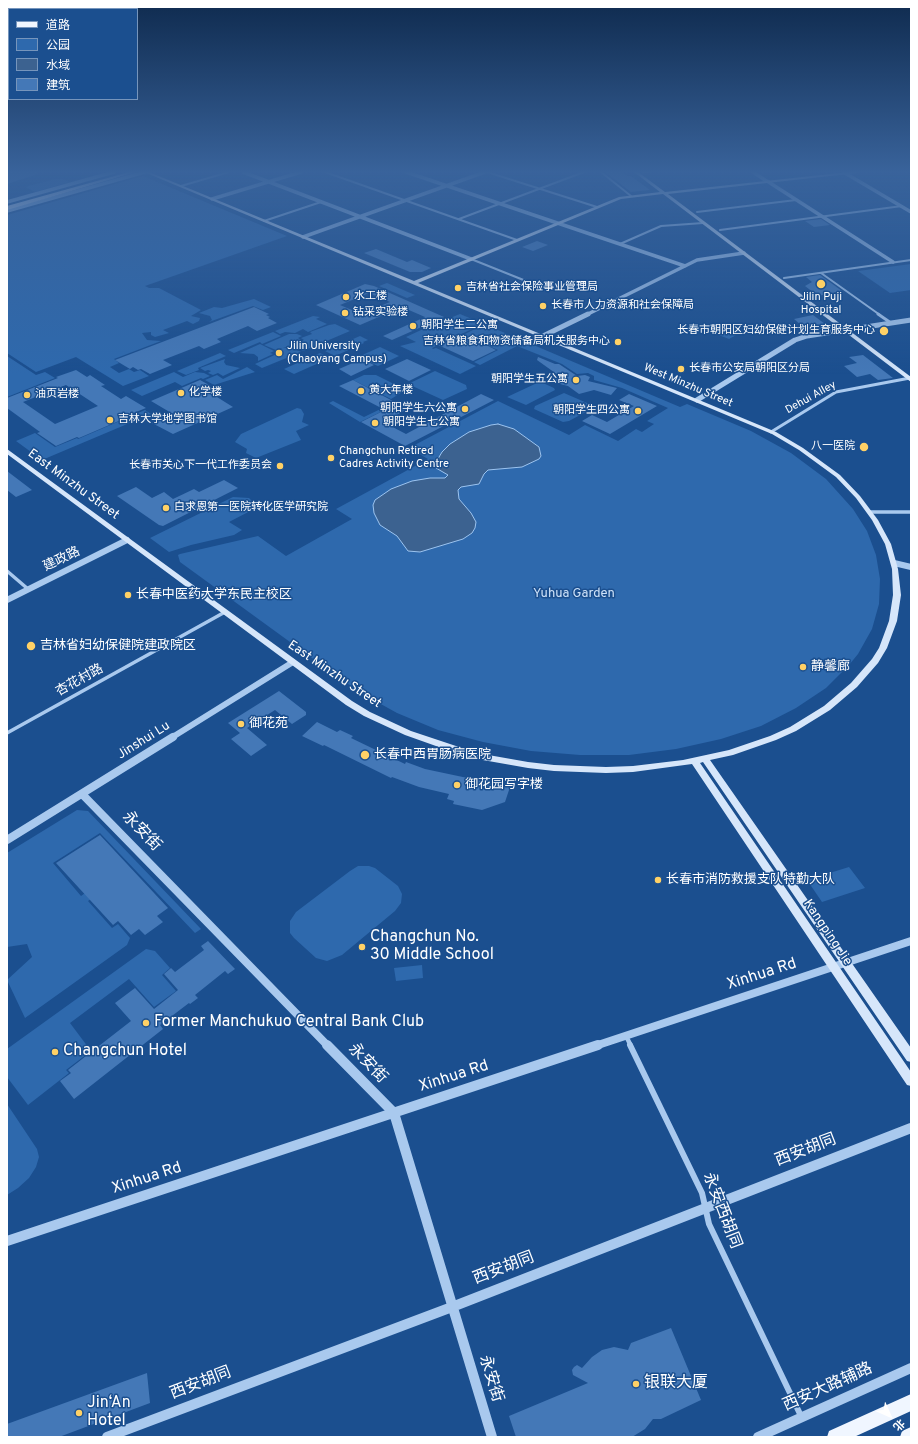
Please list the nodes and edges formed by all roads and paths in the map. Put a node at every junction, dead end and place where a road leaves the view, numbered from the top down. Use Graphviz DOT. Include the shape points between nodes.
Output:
graph roads {
  1 [pos="309,239"];
  2 [pos="421,239"];
  3 [pos="606,239"];
  4 [pos="631,239"];
  5 [pos="725,239"];
  6 [pos="733,239"];
  7 [pos="858,239"];
  8 [pos="517,240"];
  9 [pos="620,244"];
  10 [pos="744,254"];
  11 [pos="472,259"];
  12 [pos="911,260"];
  13 [pos="893,262"];
  14 [pos="685,266"];
  15 [pos="821,273"];
  16 [pos="784,278"];
  17 [pos="414,283"];
  18 [pos="531,283"];
  19 [pos="911,320"];
  20 [pos="891,323"];
  21 [pos="853,329"];
  22 [pos="846,330"];
  23 [pos="543,336"];
  24 [pos="911,377"];
  25 [pos="697,400"];
  26 [pos="771,432"];
  27 [pos="7,452"];
  28 [pos="870,512"];
  29 [pos="911,512"];
  30 [pos="127,540"];
  31 [pos="894,563"];
  32 [pos="911,566"];
  33 [pos="7,571"];
  34 [pos="28,589"];
  35 [pos="7,600"];
  36 [pos="225,612"];
  37 [pos="293,662"];
  38 [pos="7,733"];
  39 [pos="705,759"];
  40 [pos="694,761"];
  41 [pos="82,794"];
  42 [pos="7,840"];
  43 [pos="911,940"];
  44 [pos="845,963"];
  45 [pos="834,966"];
  46 [pos="626,1036"];
  47 [pos="911,1057"];
  48 [pos="911,1081"];
  49 [pos="394,1113"];
  50 [pos="911,1128"];
  51 [pos="705,1208"];
  52 [pos="7,1241"];
  53 [pos="452,1307"];
  54 [pos="911,1368"];
  55 [pos="911,1402"];
  56 [pos="802,1418"];
  57 [pos="911,1436"];
  58 [pos="107,1437"];
  59 [pos="492,1437"];
  60 [pos="758,1437"];
  61 [pos="835,1437"];
  62 [pos="908,1437"];
  1 -- 17 [label="main road, West Minzhu Street"];
  2 -- 11 [label="street"];
  3 -- 9 [label="street"];
  4 -- 9 [label="street"];
  5 -- 10 [label="main road"];
  6 -- 16 [label="main road"];
  7 -- 13 [label="street"];
  8 -- 11 [label="main road"];
  9 -- 14 [label="street"];
  10 -- 14 [label="street" via="702,259"];
  10 -- 22 [label="main road"];
  11 -- 17 [label="main road"];
  11 -- 18 [label="street"];
  12 -- 13 [label="street"];
  13 -- 15 [label="street"];
  14 -- 23 [label="street"];
  15 -- 16 [label="street"];
  15 -- 20 [label="street"];
  16 -- 21 [label="main road"];
  17 -- 23 [label="main road, West Minzhu Street"];
  19 -- 20 [label="street"];
  20 -- 21 [label="street"];
  21 -- 22 [label="street"];
  21 -- 24 [label="main road"];
  22 -- 24 [label="main road"];
  22 -- 25 [label="street" via="796,340"];
  23 -- 25 [label="main road, West Minzhu Street"];
  24 -- 26 [label="street, Dehui Alley" via="839,390"];
  25 -- 26 [label="main road, West Minzhu Street"];
  26 -- 28 [label="main road, West Minzhu Street" via="826,467"];
  27 -- 30 [label="main road, East Minzhu Street"];
  28 -- 29 [label="street"];
  28 -- 31 [label="main road, West Minzhu Street" via="888,544"];
  30 -- 34 [label="street, 建政路"];
  30 -- 36 [label="main road, East Minzhu Street"];
  31 -- 32 [label="street"];
  31 -- 39 [label="main road, West Minzhu Street" via="897,595 893,621 875,661 854,685 827,708 793,729 752,746"];
  33 -- 34 [label="street"];
  34 -- 35 [label="street, 建政路"];
  36 -- 37 [label="main road, East Minzhu Street"];
  36 -- 38 [label="street, 杏花村路"];
  37 -- 40 [label="main road, East Minzhu Street" via="349,703 387,724 430,742 478,756 528,765 580,770 632,769"];
  37 -- 41 [label="street, Jinshui Lu"];
  39 -- 40 [label="main road, East Minzhu Street"];
  39 -- 44 [label="main road, Kangping Jie"];
  40 -- 45 [label="main road, Kangping Jie"];
  41 -- 42 [label="street, Jinshui Lu"];
  41 -- 49 [label="street, 永安街"];
  43 -- 44 [label="street, Xinhua Rd"];
  44 -- 45 [label="street, Xinhua Rd"];
  44 -- 47 [label="main road, Kangping Jie"];
  45 -- 46 [label="street, Xinhua Rd"];
  45 -- 48 [label="main road, Kangping Jie"];
  46 -- 49 [label="street, Xinhua Rd"];
  46 -- 51 [label="street, 永安西胡同" via="702,1193"];
  49 -- 52 [label="street, Xinhua Rd"];
  49 -- 53 [label="street, 永安街"];
  50 -- 51 [label="street, 西安胡同"];
  51 -- 53 [label="street, 西安胡同"];
  51 -- 56 [label="street, 永安西胡同" via="709,1224"];
  53 -- 58 [label="street, 西安胡同"];
  53 -- 59 [label="street, 永安街"];
  54 -- 56 [label="street, 西安大路辅路"];
  55 -- 61 [label="main road"];
  56 -- 60 [label="street, 西安大路辅路"];
  57 -- 62 [label="main road"];
}
